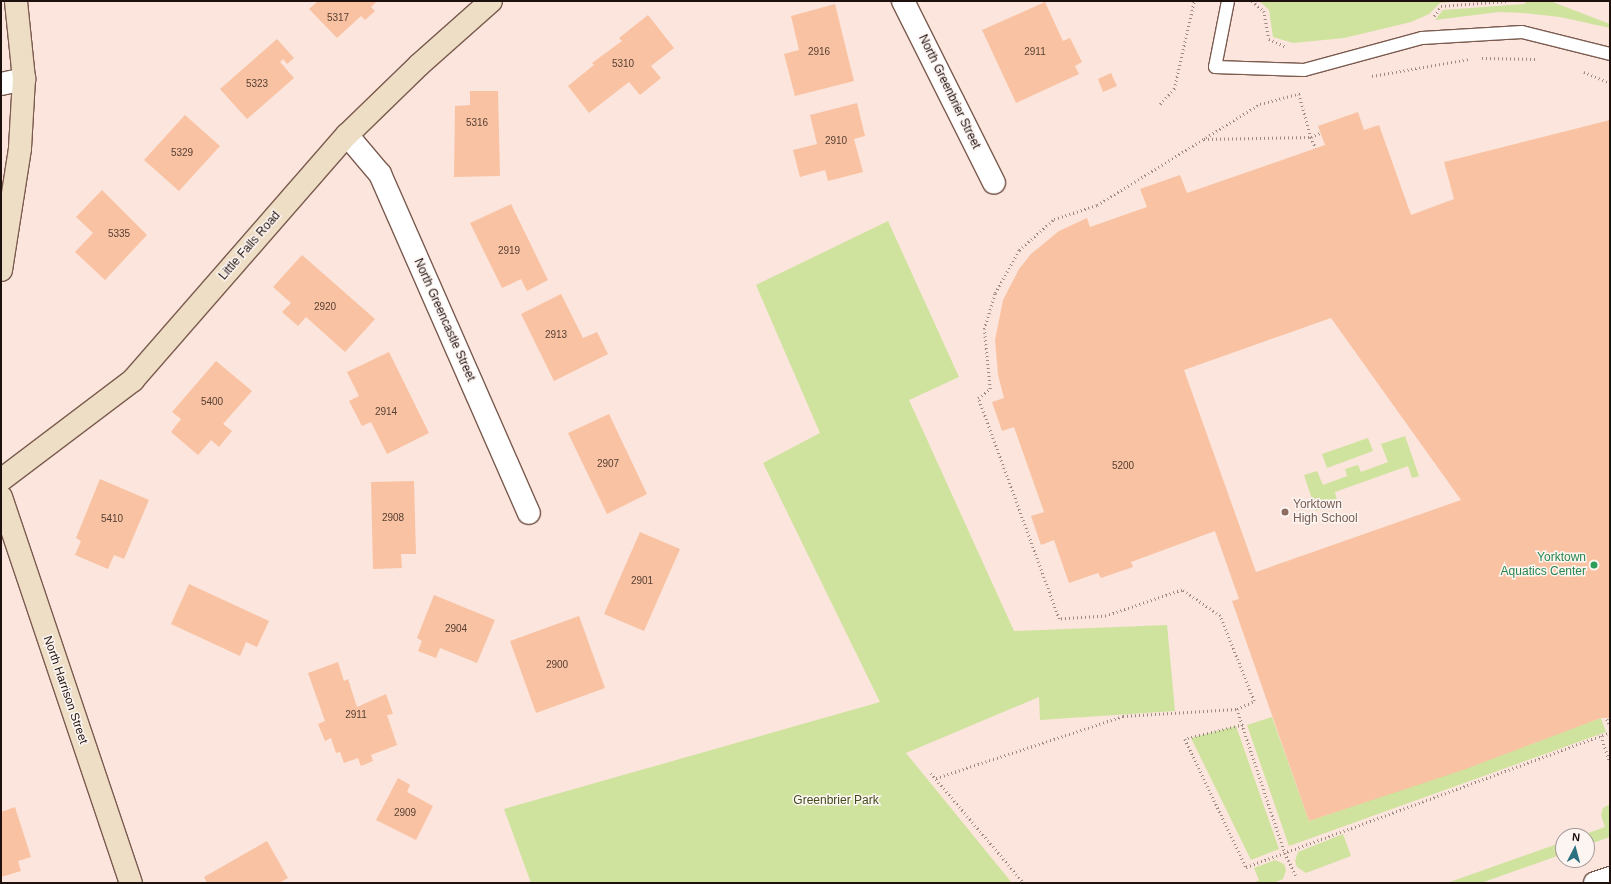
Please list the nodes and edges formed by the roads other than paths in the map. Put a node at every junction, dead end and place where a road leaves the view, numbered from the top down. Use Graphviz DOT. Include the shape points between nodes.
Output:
graph roads {
  1 [pos="16,1"];
  2 [pos="491,1"];
  3 [pos="903,1"];
  4 [pos="1228,1"];
  5 [pos="1610,54"];
  6 [pos="24,79"];
  7 [pos="1,84"];
  8 [pos="347,135"];
  9 [pos="994,183"];
  10 [pos="1,270"];
  11 [pos="1,480"];
  12 [pos="1,497"];
  13 [pos="529,513"];
  14 [pos="1610,878"];
  15 [pos="131,883"];
  16 [pos="1596,883"];
  1 -- 6 [label="street"];
  2 -- 8 [label="street, Little Falls Road" via="419,65"];
  3 -- 9 [label="street, North Greenbrier Street"];
  4 -- 5 [label="lane" via="1216,67 1304,70 1422,38 1522,32"];
  6 -- 7 [label="street"];
  6 -- 10 [label="street" via="20,148"];
  8 -- 11 [label="street, Little Falls Road" via="133,380"];
  8 -- 13 [label="street, North Greencastle Street" via="380,174"];
  12 -- 15 [label="street, North Harrison Street"];
  14 -- 16 [label="street"];
}
